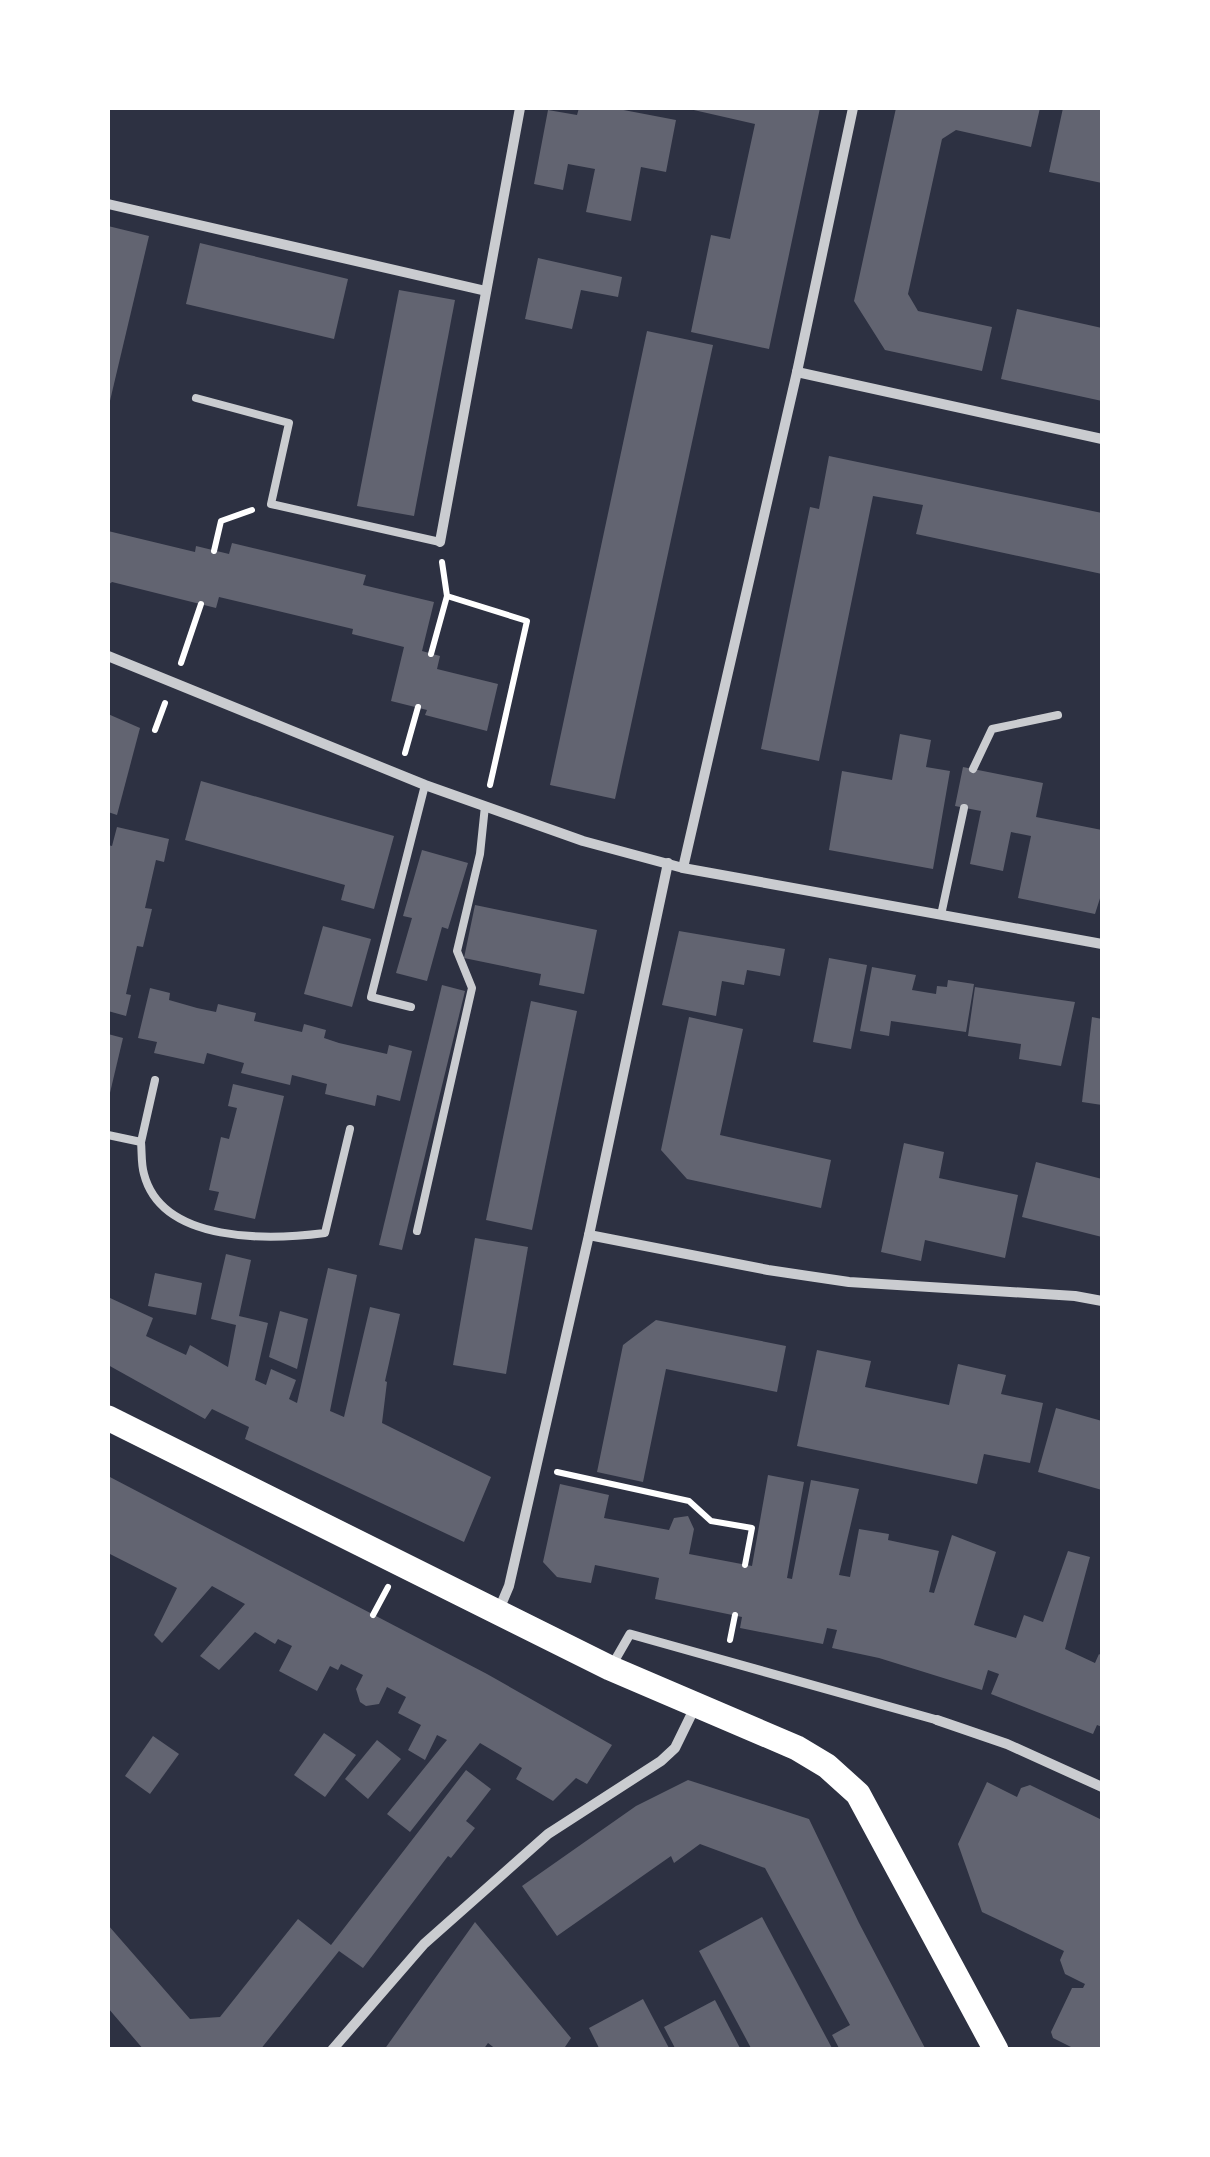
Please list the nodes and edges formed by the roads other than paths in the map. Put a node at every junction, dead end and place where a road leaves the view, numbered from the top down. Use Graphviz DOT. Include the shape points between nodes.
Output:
graph roads {
  1 [pos="520,108"];
  2 [pos="853,108"];
  3 [pos="108,204"];
  4 [pos="486,291"];
  5 [pos="797,372"];
  6 [pos="196,398"];
  7 [pos="1102,439"];
  8 [pos="440,542"];
  9 [pos="108,656"];
  10 [pos="1058,715"];
  11 [pos="974,769"];
  12 [pos="424,784"];
  13 [pos="486,806"];
  14 [pos="964,808"];
  15 [pos="668,864"];
  16 [pos="683,868"];
  17 [pos="941,914"];
  18 [pos="1102,944"];
  19 [pos="411,1007"];
  20 [pos="156,1080"];
  21 [pos="350,1129"];
  22 [pos="108,1134"];
  23 [pos="140,1142"];
  24 [pos="417,1231"];
  25 [pos="589,1235"];
  26 [pos="1102,1301"];
  27 [pos="108,1418"];
  28 [pos="497,1613"];
  29 [pos="610,1668"];
  30 [pos="696,1704"];
  31 [pos="937,1720"];
  32 [pos="1102,1786"];
  33 [pos="332,2050"];
  34 [pos="996,2050"];
  1 -- 4 [label="street"];
  2 -- 5 [label="street"];
  3 -- 4 [label="street"];
  4 -- 8 [label="street"];
  5 -- 7 [label="street"];
  5 -- 16 [label="street"];
  6 -- 8 [label="lane" via="289,423 271,504"];
  9 -- 12 [label="street"];
  10 -- 11 [label="lane" via="992,729"];
  12 -- 13 [label="street"];
  12 -- 19 [label="lane" via="372,997"];
  13 -- 15 [label="street"];
  13 -- 24 [label="lane" via="457,952 472,988"];
  14 -- 17 [label="lane"];
  15 -- 16 [label="street"];
  15 -- 25 [label="street"];
  16 -- 17 [label="street"];
  17 -- 18 [label="street"];
  20 -- 23 [label="lane"];
  21 -- 23 [label="lane" via="325,1233 279,1239 230,1236 172,1214 144,1177"];
  22 -- 23 [label="lane"];
  25 -- 26 [label="street" via="849,1282"];
  25 -- 28 [label="street" via="509,1586"];
  27 -- 28 [label="main road"];
  28 -- 29 [label="main road"];
  29 -- 30 [label="main road"];
  29 -- 31 [label="street" via="630,1634"];
  30 -- 33 [label="street" via="675,1748 548,1834 424,1944"];
  30 -- 34 [label="main road" via="797,1748 858,1794"];
  31 -- 32 [label="street"];
}
